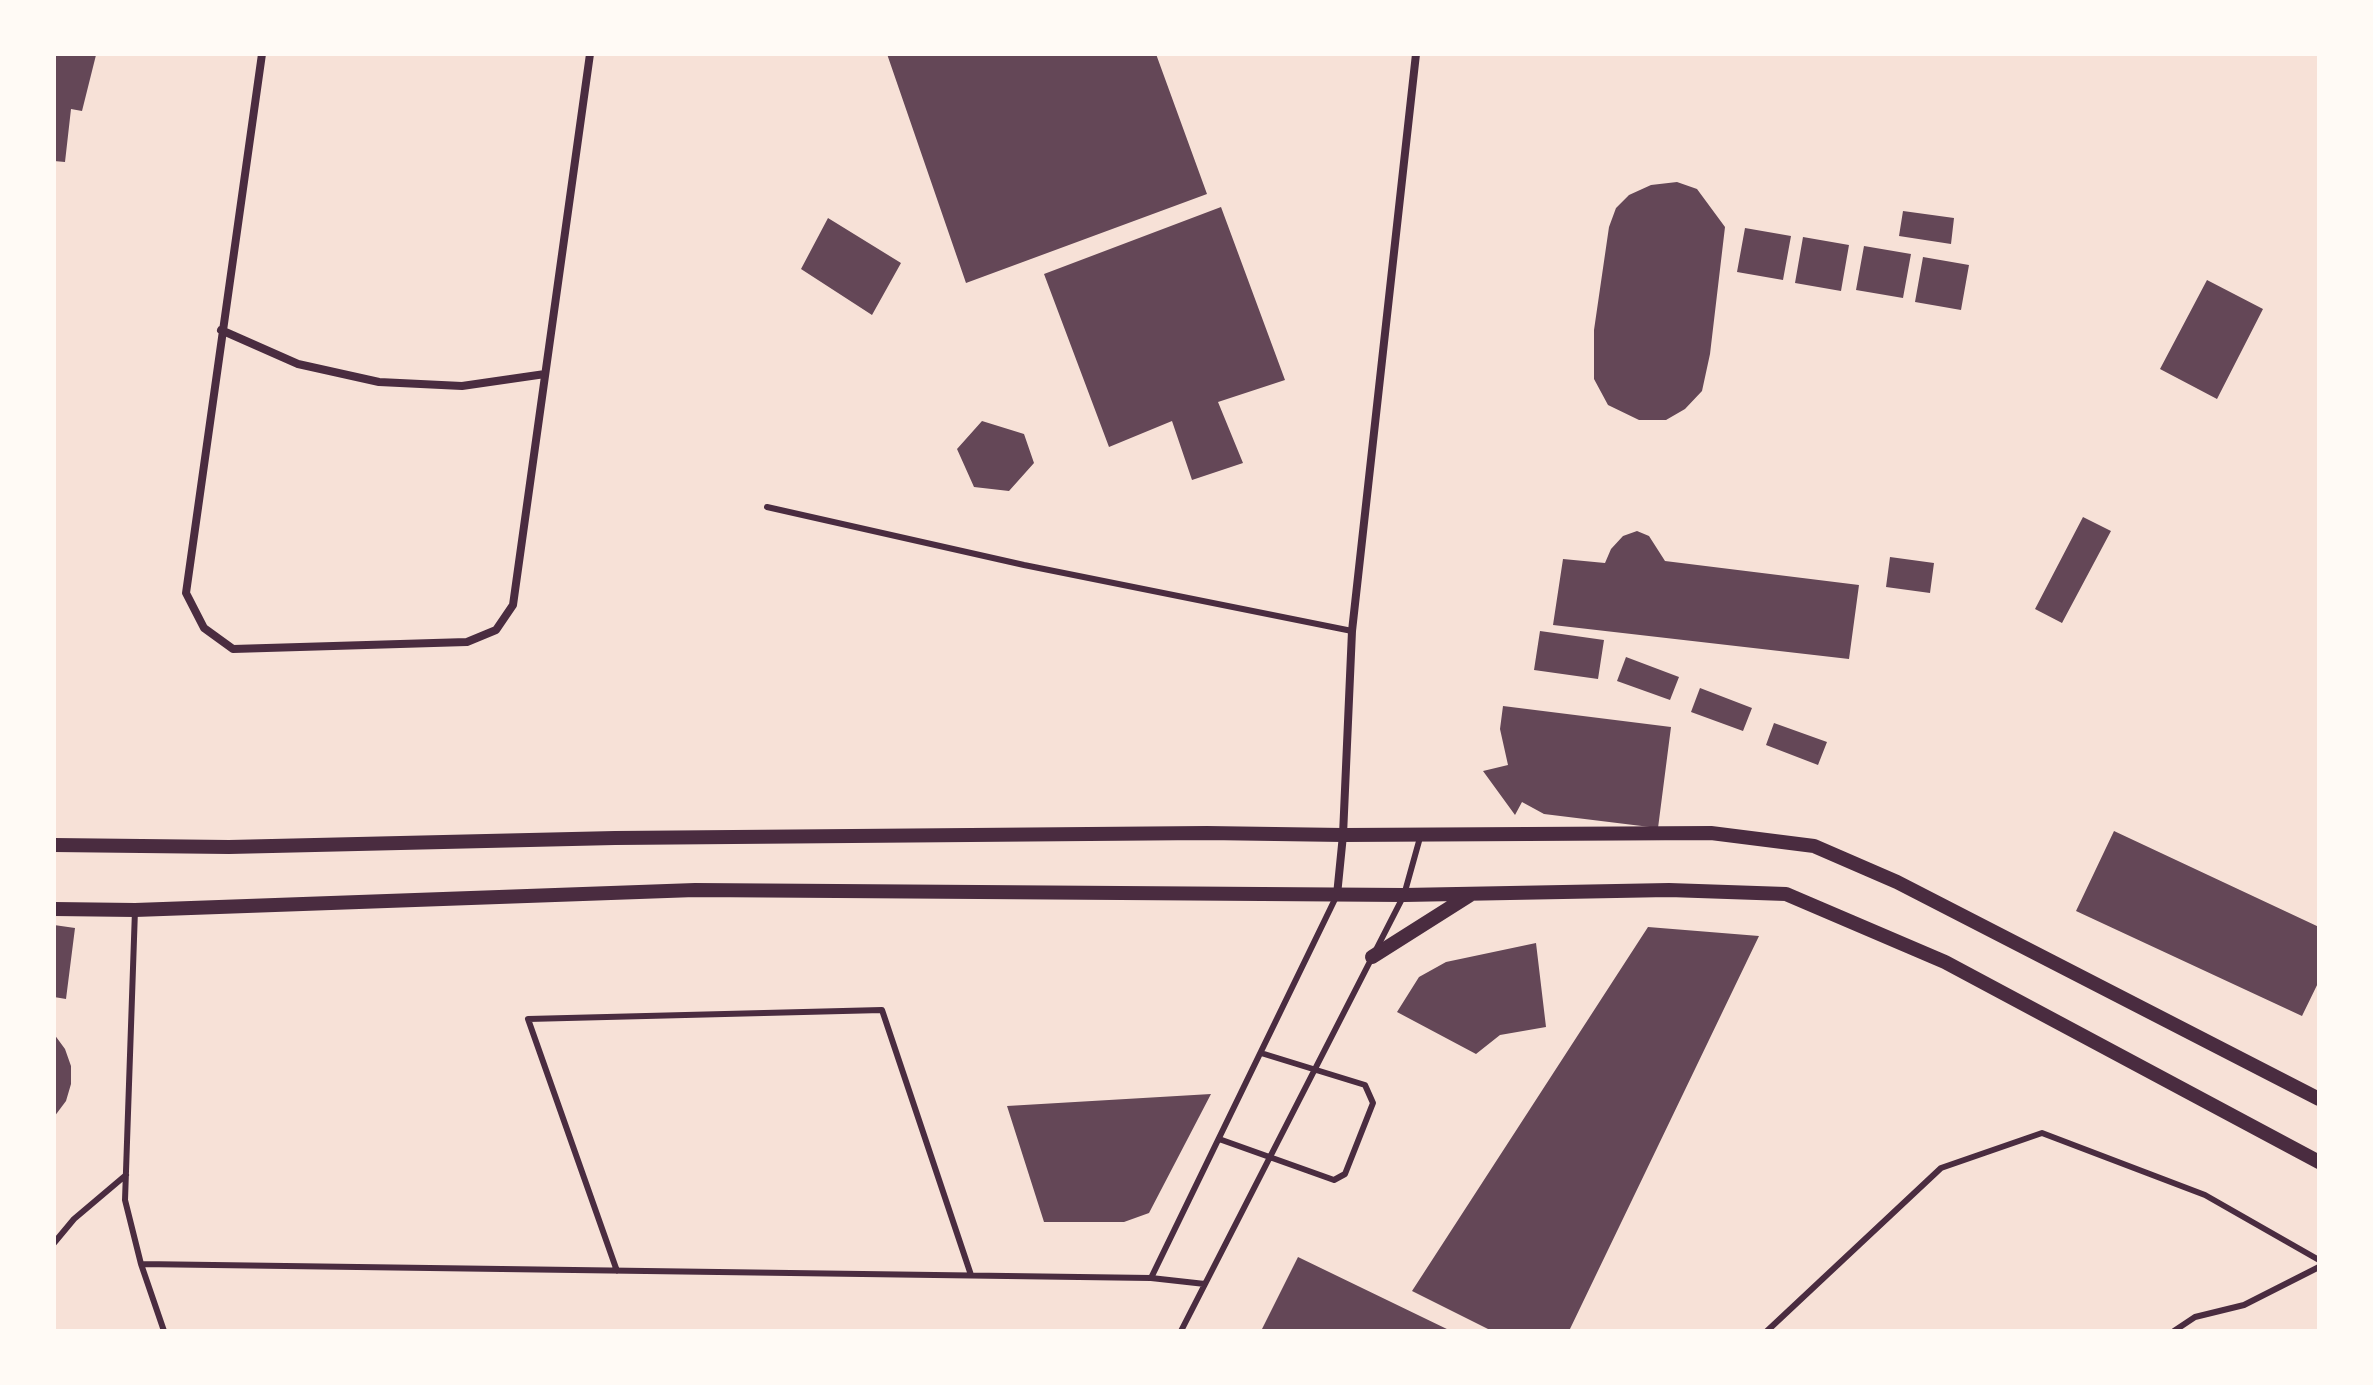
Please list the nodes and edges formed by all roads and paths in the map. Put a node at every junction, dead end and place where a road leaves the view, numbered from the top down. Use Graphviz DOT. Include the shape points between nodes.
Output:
graph roads {
  1 [pos="262,54"];
  2 [pos="590,54"];
  3 [pos="1416,54"];
  4 [pos="221,330"];
  5 [pos="545,374"];
  6 [pos="767,507"];
  7 [pos="1352,631"];
  8 [pos="1421,834"];
  9 [pos="1343,835"];
  10 [pos="54,845"];
  11 [pos="1473,894"];
  12 [pos="1337,895"];
  13 [pos="1404,895"];
  14 [pos="54,909"];
  15 [pos="135,910"];
  16 [pos="1372,957"];
  17 [pos="1261,1053"];
  18 [pos="1315,1069"];
  19 [pos="2319,1099"];
  20 [pos="1219,1139"];
  21 [pos="1270,1158"];
  22 [pos="2319,1162"];
  23 [pos="126,1175"];
  24 [pos="54,1243"];
  25 [pos="2319,1260"];
  26 [pos="141,1264"];
  27 [pos="2319,1267"];
  28 [pos="617,1271"];
  29 [pos="971,1275"];
  30 [pos="1151,1278"];
  31 [pos="1205,1284"];
  32 [pos="164,1331"];
  33 [pos="1181,1331"];
  34 [pos="1767,1331"];
  35 [pos="2174,1331"];
  1 -- 4 [label="street"];
  2 -- 5 [label="street"];
  3 -- 7 [label="street"];
  4 -- 5 [label="street" via="298,364 379,382 462,386"];
  4 -- 5 [label="street" via="186,593 204,628 233,649 467,642 496,630 513,605"];
  6 -- 7 [label="lane"];
  7 -- 9 [label="street"];
  8 -- 9 [label="street"];
  8 -- 13 [label="lane"];
  8 -- 19 [label="street" via="1711,833 1814,846 1897,882"];
  9 -- 10 [label="street"];
  9 -- 12 [label="street"];
  11 -- 13 [label="street"];
  11 -- 16 [label="street"];
  11 -- 22 [label="street" via="1786,894 1945,962"];
  12 -- 13 [label="street"];
  12 -- 15 [label="street" via="695,890"];
  12 -- 17 [label="lane"];
  13 -- 16 [label="lane"];
  14 -- 15 [label="street"];
  15 -- 23 [label="lane"];
  16 -- 18 [label="lane"];
  17 -- 18 [label="lane"];
  17 -- 20 [label="lane"];
  18 -- 21 [label="lane"];
  18 -- 21 [label="lane" via="1365,1085 1373,1103 1345,1174 1334,1180"];
  20 -- 21 [label="lane"];
  20 -- 30 [label="lane"];
  21 -- 31 [label="lane"];
  23 -- 24 [label="lane"];
  23 -- 26 [label="lane" via="125,1200"];
  25 -- 34 [label="lane" via="2205,1195 2042,1133 1941,1168"];
  26 -- 28 [label="lane"];
  26 -- 32 [label="lane"];
  27 -- 35 [label="lane" via="2257,1299 2195,1317"];
  28 -- 29 [label="lane"];
  28 -- 29 [label="lane" via="528,1019 882,1010"];
  29 -- 30 [label="lane"];
  30 -- 31 [label="lane"];
  31 -- 33 [label="lane"];
}
